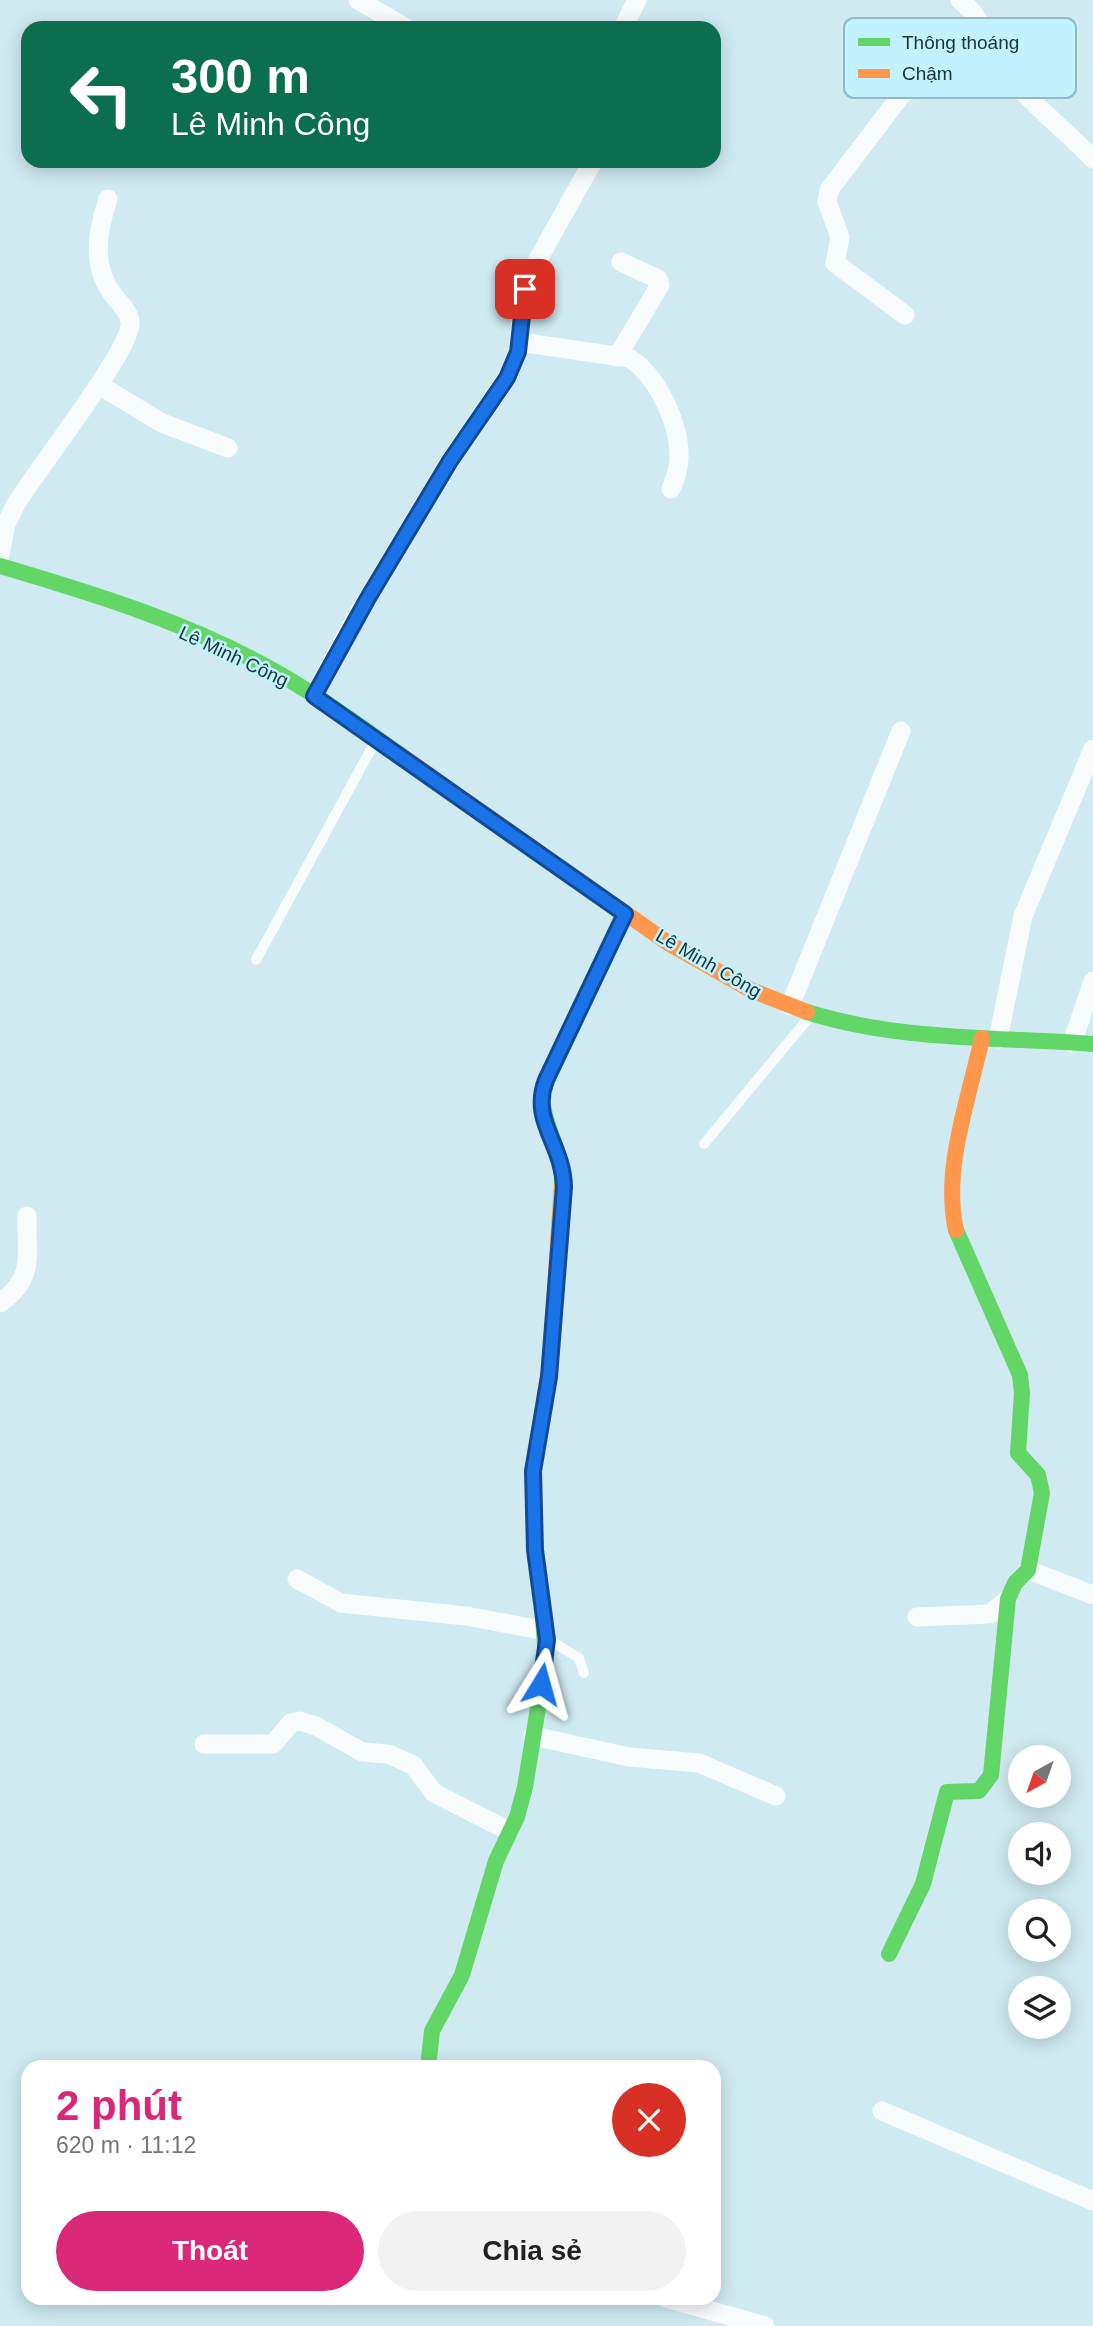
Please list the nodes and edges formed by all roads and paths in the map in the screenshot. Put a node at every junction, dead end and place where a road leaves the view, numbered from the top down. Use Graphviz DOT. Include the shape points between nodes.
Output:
graph roads {
  1 [pos="358,0"];
  2 [pos="637,0"];
  3 [pos="960,0"];
  4 [pos="977,18"];
  5 [pos="394,21"];
  6 [pos="626,21"];
  7 [pos="899,98"];
  8 [pos="1031,98"];
  9 [pos="1093,159"];
  10 [pos="589,168"];
  11 [pos="108,199"];
  12 [pos="621,262"];
  13 [pos="905,315"];
  14 [pos="519,342"];
  15 [pos="617,356"];
  16 [pos="99,385"];
  17 [pos="228,448"];
  18 [pos="671,489"];
  19 [pos="0,555"];
  20 [pos="0,566"];
  21 [pos="314,696"];
  22 [pos="901,731"];
  23 [pos="376,740"];
  24 [pos="1093,749"];
  25 [pos="625,914"];
  26 [pos="256,960"];
  27 [pos="1093,981"];
  28 [pos="790,1006"];
  29 [pos="812,1014"];
  30 [pos="990,1039"];
  31 [pos="1072,1042"];
  32 [pos="1093,1044"];
  33 [pos="704,1144"];
  34 [pos="27,1216"];
  35 [pos="0,1303"];
  36 [pos="1028,1570"];
  37 [pos="297,1579"];
  38 [pos="1093,1595"];
  39 [pos="1008,1599"];
  40 [pos="917,1617"];
  41 [pos="547,1635"];
  42 [pos="584,1673"];
  43 [pos="533,1736"];
  44 [pos="204,1744"];
  45 [pos="776,1796"];
  46 [pos="509,1830"];
  47 [pos="889,1954"];
  48 [pos="429,2060"];
  49 [pos="882,2111"];
  50 [pos="1093,2202"];
  51 [pos="691,2305"];
  52 [pos="765,2326"];
  1 -- 5 [label="street"];
  2 -- 6 [label="street"];
  3 -- 4 [label="street"];
  7 -- 13 [label="street" via="829,190 827,202 840,237 835,263"];
  8 -- 9 [label="street"];
  10 -- 14 [label="street" via="531,272"];
  11 -- 16 [label="street" via="100,222 98,258 105,283 130,320 130,331"];
  12 -- 15 [label="street" via="658,279 660,285"];
  14 -- 15 [label="street"];
  14 -- 21 [label="street" via="507,378 450,461 360,609"];
  15 -- 18 [label="street" via="641,366 659,390 679,454"];
  16 -- 17 [label="street" via="162,423"];
  16 -- 19 [label="street" via="16,504 6,524"];
  20 -- 21 [label="street, Lê Minh Công" via="60,583 187,632 247,658"];
  21 -- 23 [label="street, Lê Minh Công"];
  22 -- 28 [label="street"];
  23 -- 25 [label="street, Lê Minh Công"];
  23 -- 26 [label="lane"];
  24 -- 30 [label="street" via="1023,916"];
  25 -- 28 [label="street, Lê Minh Công" via="738,984"];
  25 -- 41 [label="street" via="546,1080 540,1102 562,1160 564,1179 550,1362 533,1471 535,1550"];
  27 -- 31 [label="street"];
  28 -- 29 [label="street, Lê Minh Công"];
  29 -- 30 [label="street, Lê Minh Công"];
  29 -- 33 [label="lane"];
  30 -- 31 [label="street, Lê Minh Công"];
  30 -- 36 [label="street" via="953,1174 951,1202 961,1245 1020,1375 1018,1453 1038,1475 1042,1493"];
  31 -- 32 [label="street, Lê Minh Công"];
  34 -- 35 [label="street" via="26,1270 21,1286"];
  36 -- 38 [label="street"];
  36 -- 39 [label="street"];
  37 -- 41 [label="street" via="341,1603 466,1615"];
  39 -- 40 [label="street" via="990,1614"];
  39 -- 47 [label="street" via="991,1775 983,1790 947,1792 928,1872"];
  41 -- 42 [label="lane" via="579,1658"];
  41 -- 43 [label="street"];
  43 -- 45 [label="street" via="629,1757 699,1763"];
  43 -- 46 [label="street" via="525,1787"];
  44 -- 46 [label="street" via="273,1744 291,1723 300,1721 362,1752 388,1754 413,1765 434,1793"];
  46 -- 48 [label="street" via="462,1975 432,2031"];
  49 -- 50 [label="street"];
  51 -- 52 [label="street"];
}
